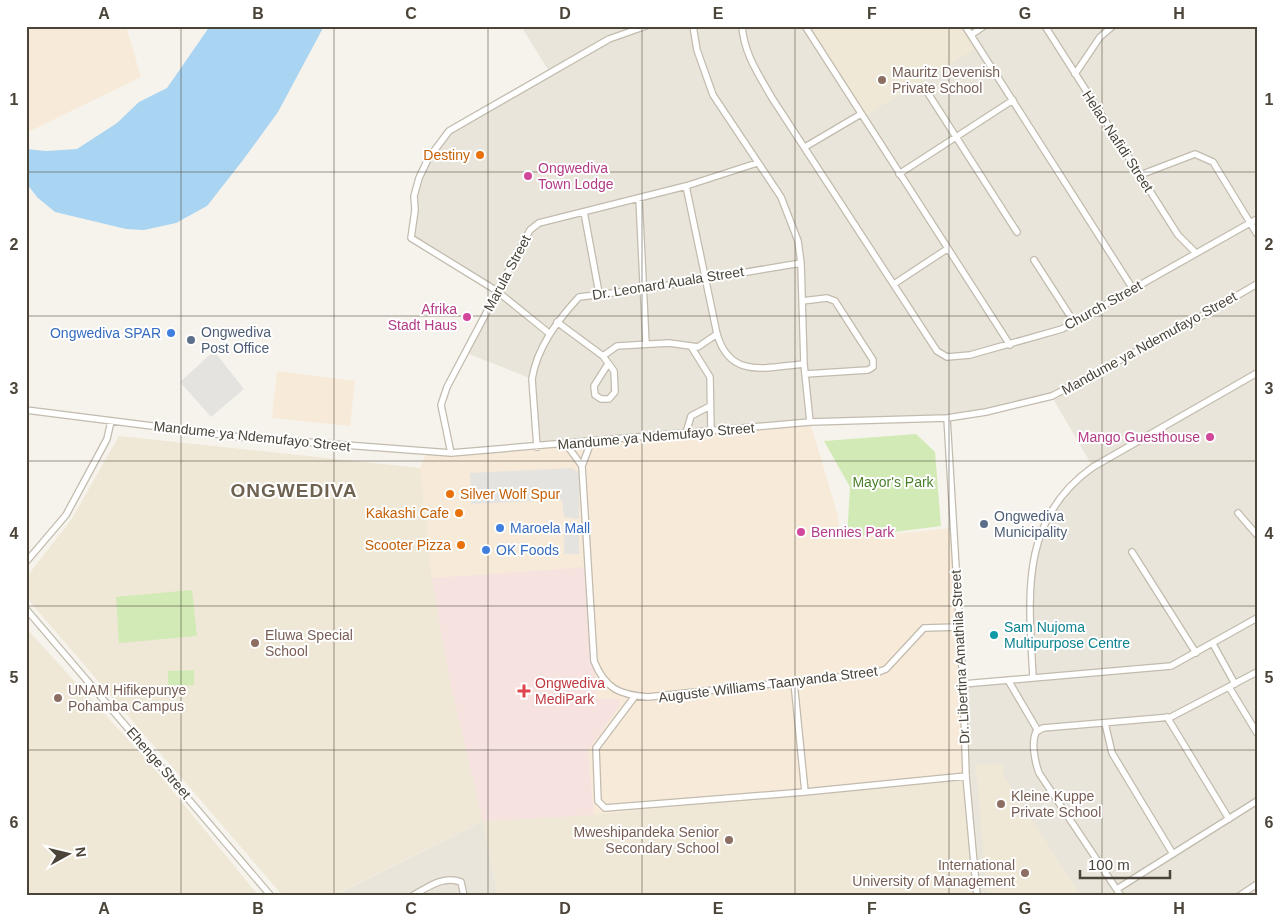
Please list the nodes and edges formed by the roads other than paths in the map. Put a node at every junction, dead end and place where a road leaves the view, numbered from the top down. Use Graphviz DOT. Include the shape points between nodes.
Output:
graph roads {
  1 [pos="646,26"];
  2 [pos="693,26"];
  3 [pos="742,26"];
  4 [pos="805,26"];
  5 [pos="965,26"];
  6 [pos="984,26"];
  7 [pos="1045,26"];
  8 [pos="1113,26"];
  9 [pos="970,35"];
  10 [pos="1076,74"];
  11 [pos="924,87"];
  12 [pos="1012,100"];
  13 [pos="860,114"];
  14 [pos="956,137"];
  15 [pos="805,147"];
  16 [pos="757,163"];
  17 [pos="899,174"];
  18 [pos="1140,175"];
  19 [pos="686,186"];
  20 [pos="638,198"];
  21 [pos="584,212"];
  22 [pos="1257,218"];
  23 [pos="1250,222"];
  24 [pos="1017,232"];
  25 [pos="1257,234"];
  26 [pos="947,249"];
  27 [pos="1196,253"];
  28 [pos="1034,260"];
  29 [pos="801,263"];
  30 [pos="706,278"];
  31 [pos="894,284"];
  32 [pos="1257,284"];
  33 [pos="645,289"];
  34 [pos="1133,289"];
  35 [pos="497,291"];
  36 [pos="599,293"];
  37 [pos="802,301"];
  38 [pos="557,322"];
  39 [pos="1074,322"];
  40 [pos="550,334"];
  41 [pos="717,334"];
  42 [pos="646,344"];
  43 [pos="1010,345"];
  44 [pos="692,348"];
  45 [pos="603,356"];
  46 [pos="608,364"];
  47 [pos="804,364"];
  48 [pos="1257,373"];
  49 [pos="805,374"];
  50 [pos="710,406"];
  51 [pos="26,410"];
  52 [pos="947,418"];
  53 [pos="111,421"];
  54 [pos="810,422"];
  55 [pos="711,430"];
  56 [pos="686,433"];
  57 [pos="591,442"];
  58 [pos="566,444"];
  59 [pos="536,447"];
  60 [pos="451,453"];
  61 [pos="582,466"];
  62 [pos="1238,512"];
  63 [pos="1257,535"];
  64 [pos="1132,552"];
  65 [pos="26,562"];
  66 [pos="26,609"];
  67 [pos="1257,618"];
  68 [pos="958,628"];
  69 [pos="1213,644"];
  70 [pos="1196,653"];
  71 [pos="1257,672"];
  72 [pos="1033,678"];
  73 [pos="1008,680"];
  74 [pos="794,682"];
  75 [pos="963,684"];
  76 [pos="1236,684"];
  77 [pos="1229,687"];
  78 [pos="635,696"];
  79 [pos="1167,718"];
  80 [pos="1105,723"];
  81 [pos="1038,731"];
  82 [pos="1257,733"];
  83 [pos="966,776"];
  84 [pos="805,792"];
  85 [pos="1257,801"];
  86 [pos="1228,819"];
  87 [pos="1173,854"];
  88 [pos="1257,884"];
  89 [pos="1117,889"];
  90 [pos="272,896"];
  91 [pos="412,896"];
  92 [pos="464,896"];
  93 [pos="977,896"];
  94 [pos="1121,896"];
  95 [pos="1239,896"];
  1 -- 35 [label="street" via="609,39 449,130 428,159 414,196 416,210 411,238"];
  2 -- 16 [label="street" via="697,50 713,94"];
  3 -- 15 [label="street" via="743,42 749,57"];
  4 -- 13 [label="street"];
  5 -- 9 [label="street"];
  6 -- 9 [label="street"];
  7 -- 10 [label="street, Helao Nafidi Street"];
  8 -- 10 [label="street" via="1100,37"];
  9 -- 12 [label="street"];
  10 -- 18 [label="street, Helao Nafidi Street"];
  11 -- 14 [label="street"];
  12 -- 14 [label="street"];
  12 -- 34 [label="street"];
  13 -- 15 [label="street"];
  13 -- 17 [label="street"];
  14 -- 17 [label="street"];
  14 -- 24 [label="street"];
  15 -- 31 [label="street"];
  16 -- 19 [label="street, Marula Street"];
  16 -- 29 [label="street" via="781,197 798,241"];
  17 -- 26 [label="street"];
  18 -- 23 [label="street" via="1195,154 1207,158 1213,162"];
  18 -- 27 [label="street, Helao Nafidi Street" via="1178,235"];
  19 -- 20 [label="street, Marula Street"];
  19 -- 30 [label="street"];
  20 -- 21 [label="street, Marula Street"];
  20 -- 33 [label="street"];
  21 -- 35 [label="street, Marula Street" via="539,223 530,230"];
  21 -- 36 [label="street"];
  22 -- 23 [label="street, Church Street"];
  23 -- 25 [label="street"];
  23 -- 27 [label="street, Church Street"];
  26 -- 31 [label="street"];
  26 -- 43 [label="street"];
  27 -- 34 [label="street, Church Street"];
  28 -- 39 [label="street"];
  29 -- 30 [label="street, Dr. Leonard Auala Street"];
  29 -- 37 [label="street"];
  30 -- 33 [label="street, Dr. Leonard Auala Street"];
  30 -- 41 [label="street"];
  31 -- 43 [label="street, Church Street" via="937,351 948,357"];
  32 -- 52 [label="street, Mandume ya Ndemufayo Street" via="1052,396"];
  33 -- 36 [label="street, Dr. Leonard Auala Street"];
  33 -- 42 [label="street"];
  34 -- 39 [label="street, Church Street"];
  35 -- 40 [label="street"];
  35 -- 60 [label="street, Marula Street" via="464,352 441,405"];
  36 -- 38 [label="street, Dr. Leonard Auala Street" via="579,297"];
  37 -- 47 [label="street"];
  37 -- 49 [label="street" via="827,298 835,301 873,360 873,368 868,370"];
  38 -- 40 [label="street, Dr. Leonard Auala Street"];
  38 -- 45 [label="street"];
  39 -- 43 [label="street, Church Street" via="1062,329"];
  40 -- 59 [label="street, Dr. Leonard Auala Street" via="532,379"];
  41 -- 44 [label="street"];
  41 -- 47 [label="street" via="724,353 746,368"];
  42 -- 44 [label="street" via="669,343"];
  42 -- 45 [label="street" via="617,346"];
  44 -- 50 [label="street" via="710,377"];
  45 -- 46 [label="street"];
  46 -- 46 [label="street" via="614,371 615,392 609,399 601,399 595,395 594,386"];
  47 -- 49 [label="street"];
  48 -- 72 [label="street" via="1093,467 1072,484 1046,521 1031,571"];
  49 -- 54 [label="street"];
  50 -- 55 [label="street"];
  50 -- 56 [label="street" via="691,416"];
  51 -- 53 [label="street, Mandume ya Ndemufayo Street"];
  52 -- 54 [label="street, Mandume ya Ndemufayo Street"];
  52 -- 68 [label="street, Dr. Libertina Amathila Street"];
  53 -- 60 [label="street, Mandume ya Ndemufayo Street" via="239,437"];
  53 -- 65 [label="street" via="107,439 66,515"];
  54 -- 55 [label="street, Mandume ya Ndemufayo Street"];
  55 -- 56 [label="street, Mandume ya Ndemufayo Street"];
  56 -- 57 [label="street, Mandume ya Ndemufayo Street"];
  57 -- 58 [label="street, Mandume ya Ndemufayo Street"];
  57 -- 61 [label="street"];
  58 -- 59 [label="street, Mandume ya Ndemufayo Street"];
  58 -- 61 [label="street"];
  59 -- 60 [label="street, Mandume ya Ndemufayo Street"];
  61 -- 78 [label="street, Auguste Williams Taanyanda Street" via="594,661 601,679 618,692"];
  62 -- 63 [label="street"];
  64 -- 70 [label="street"];
  66 -- 90 [label="street, Ehenge Street"];
  67 -- 69 [label="street"];
  68 -- 74 [label="street, Auguste Williams Taanyanda Street" via="924,628 880,673"];
  68 -- 75 [label="street, Dr. Libertina Amathila Street"];
  69 -- 70 [label="street"];
  69 -- 76 [label="street"];
  70 -- 72 [label="street" via="1161,668"];
  71 -- 76 [label="street"];
  72 -- 73 [label="street"];
  73 -- 75 [label="street"];
  73 -- 81 [label="street"];
  74 -- 78 [label="street, Auguste Williams Taanyanda Street"];
  74 -- 84 [label="street"];
  75 -- 83 [label="street, Dr. Libertina Amathila Street"];
  76 -- 77 [label="street"];
  77 -- 79 [label="street"];
  77 -- 82 [label="street"];
  78 -- 84 [label="street" via="596,748 598,801 605,808"];
  79 -- 80 [label="street"];
  79 -- 86 [label="street"];
  80 -- 81 [label="street"];
  80 -- 87 [label="street" via="1112,753"];
  81 -- 89 [label="street" via="1034,740 1039,773"];
  83 -- 84 [label="street"];
  83 -- 93 [label="street, Dr. Libertina Amathila Street"];
  85 -- 86 [label="street"];
  86 -- 87 [label="street"];
  87 -- 89 [label="street"];
  88 -- 95 [label="street"];
  89 -- 94 [label="street"];
  91 -- 92 [label="street" via="452,878 461,882"];
}
